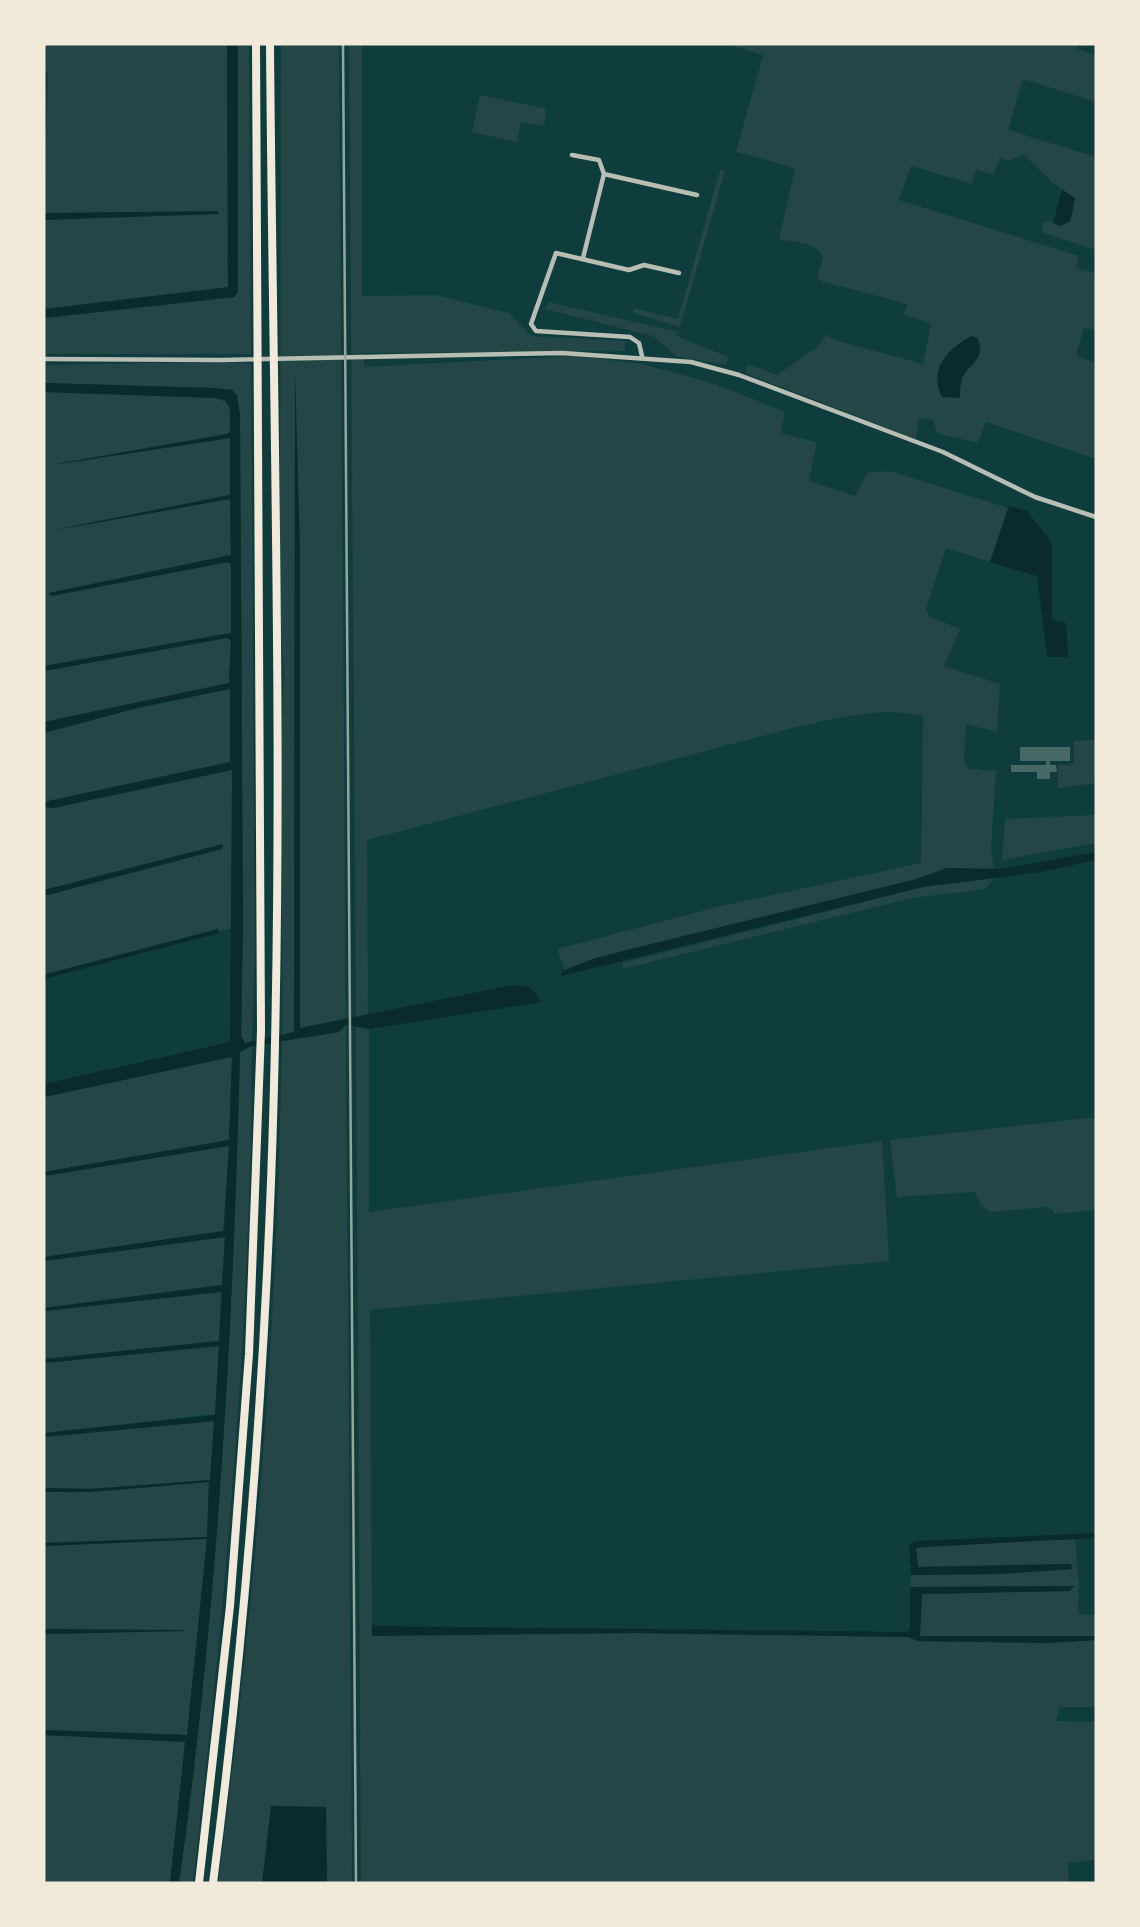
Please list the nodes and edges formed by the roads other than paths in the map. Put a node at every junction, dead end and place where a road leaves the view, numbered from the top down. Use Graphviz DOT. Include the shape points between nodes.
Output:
graph roads {
  1 [pos="256,44"];
  2 [pos="270,44"];
  3 [pos="572,155"];
  4 [pos="604,174"];
  5 [pos="697,195"];
  6 [pos="583,258"];
  7 [pos="679,273"];
  8 [pos="642,356"];
  9 [pos="44,359"];
  10 [pos="1096,517"];
  11 [pos="199,1883"];
  12 [pos="214,1883"];
  1 -- 11 [label="highway" via="261,1031 247,1380 230,1606"];
  2 -- 12 [label="highway" via="275,1028 263,1342 244,1605"];
  3 -- 4 [label="street" via="599,160"];
  4 -- 5 [label="street"];
  4 -- 6 [label="street"];
  6 -- 7 [label="street" via="629,270 644,265"];
  6 -- 8 [label="street" via="556,253 531,324 536,331 630,337 639,343"];
  8 -- 9 [label="street" via="562,352"];
  8 -- 10 [label="street" via="691,362 739,375 943,452 1035,498"];
}
